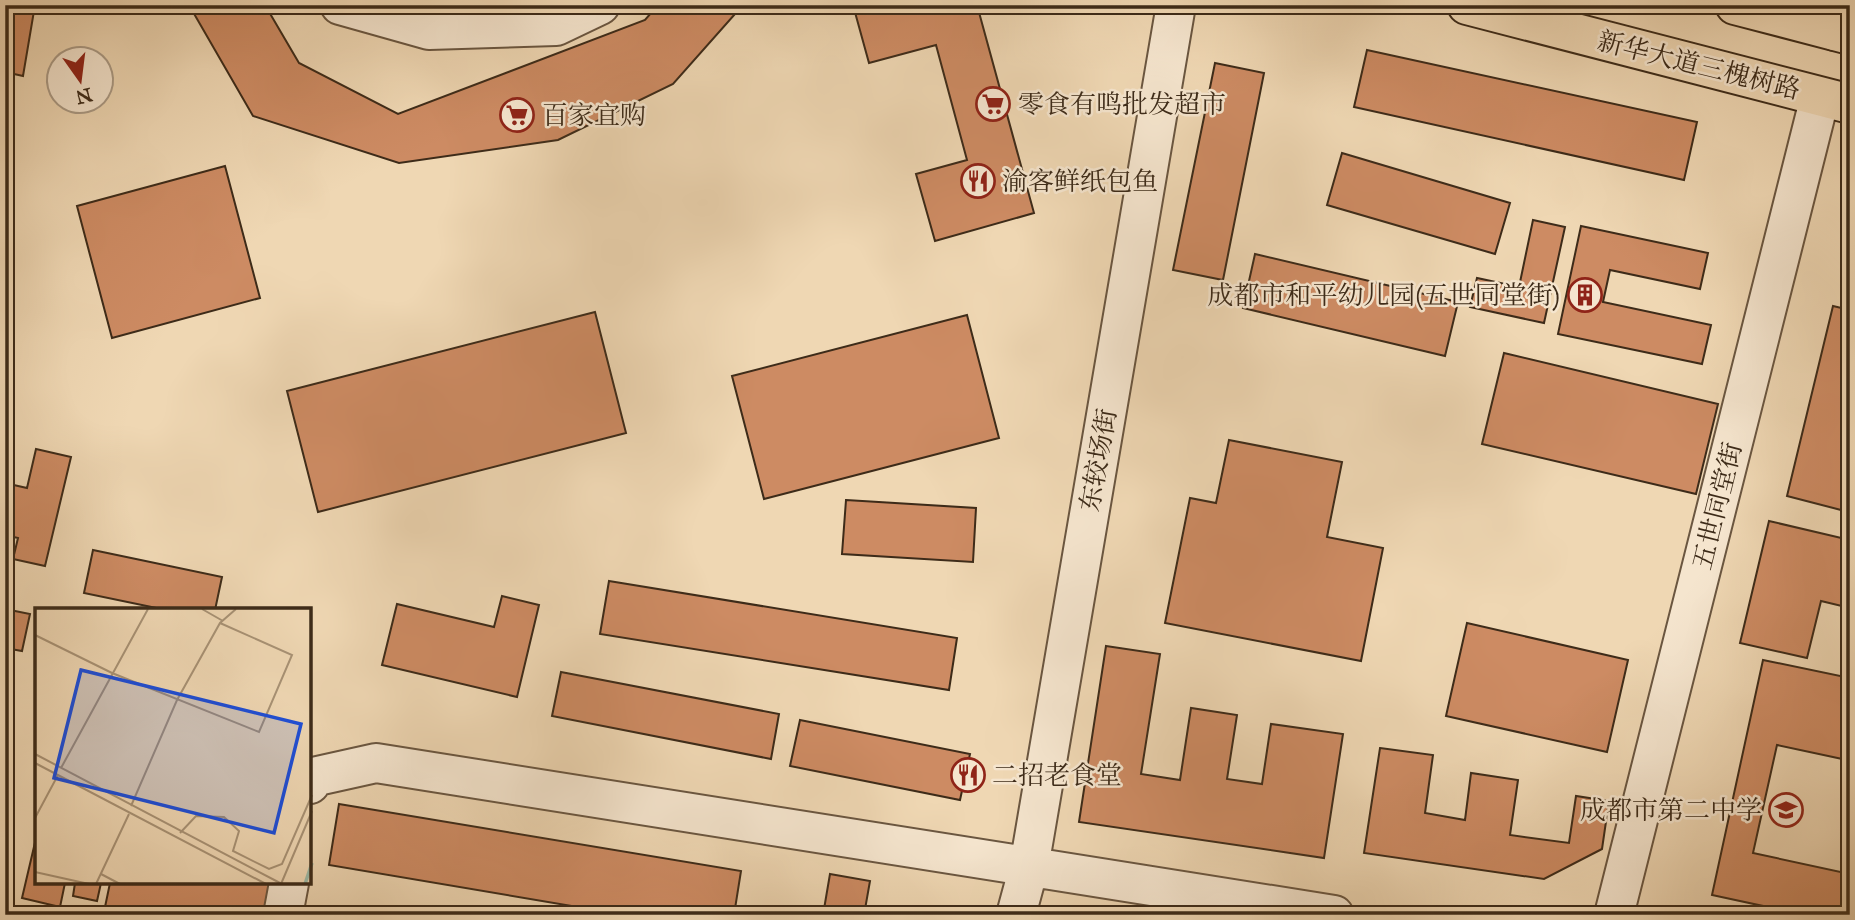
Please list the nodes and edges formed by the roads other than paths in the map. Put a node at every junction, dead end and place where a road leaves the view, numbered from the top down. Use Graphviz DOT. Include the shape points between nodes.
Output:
graph roads {
  1 [pos="340,5"];
  2 [pos="600,5"];
  3 [pos="1176,5"];
  4 [pos="1467,5"];
  5 [pos="1735,5"];
  6 [pos="1842,23"];
  7 [pos="1835,100"];
  8 [pos="312,779"];
  9 [pos="1029,867"];
  10 [pos="289,885"];
  11 [pos="284,915"];
  12 [pos="1016,915"];
  13 [pos="1334,915"];
  14 [pos="1614,915"];
  1 -- 2 [label="street" via="429,30 556,26"];
  3 -- 9 [label="street, 东较场街"];
  4 -- 7 [label="main road, 新华大道三槐树路"];
  5 -- 6 [label="main road"];
  7 -- 14 [label="street, 五世同堂街"];
  8 -- 9 [label="street" via="376,763"];
  9 -- 12 [label="street, 东较场街"];
  9 -- 13 [label="street"];
  10 -- 11 [label="street"];
}
